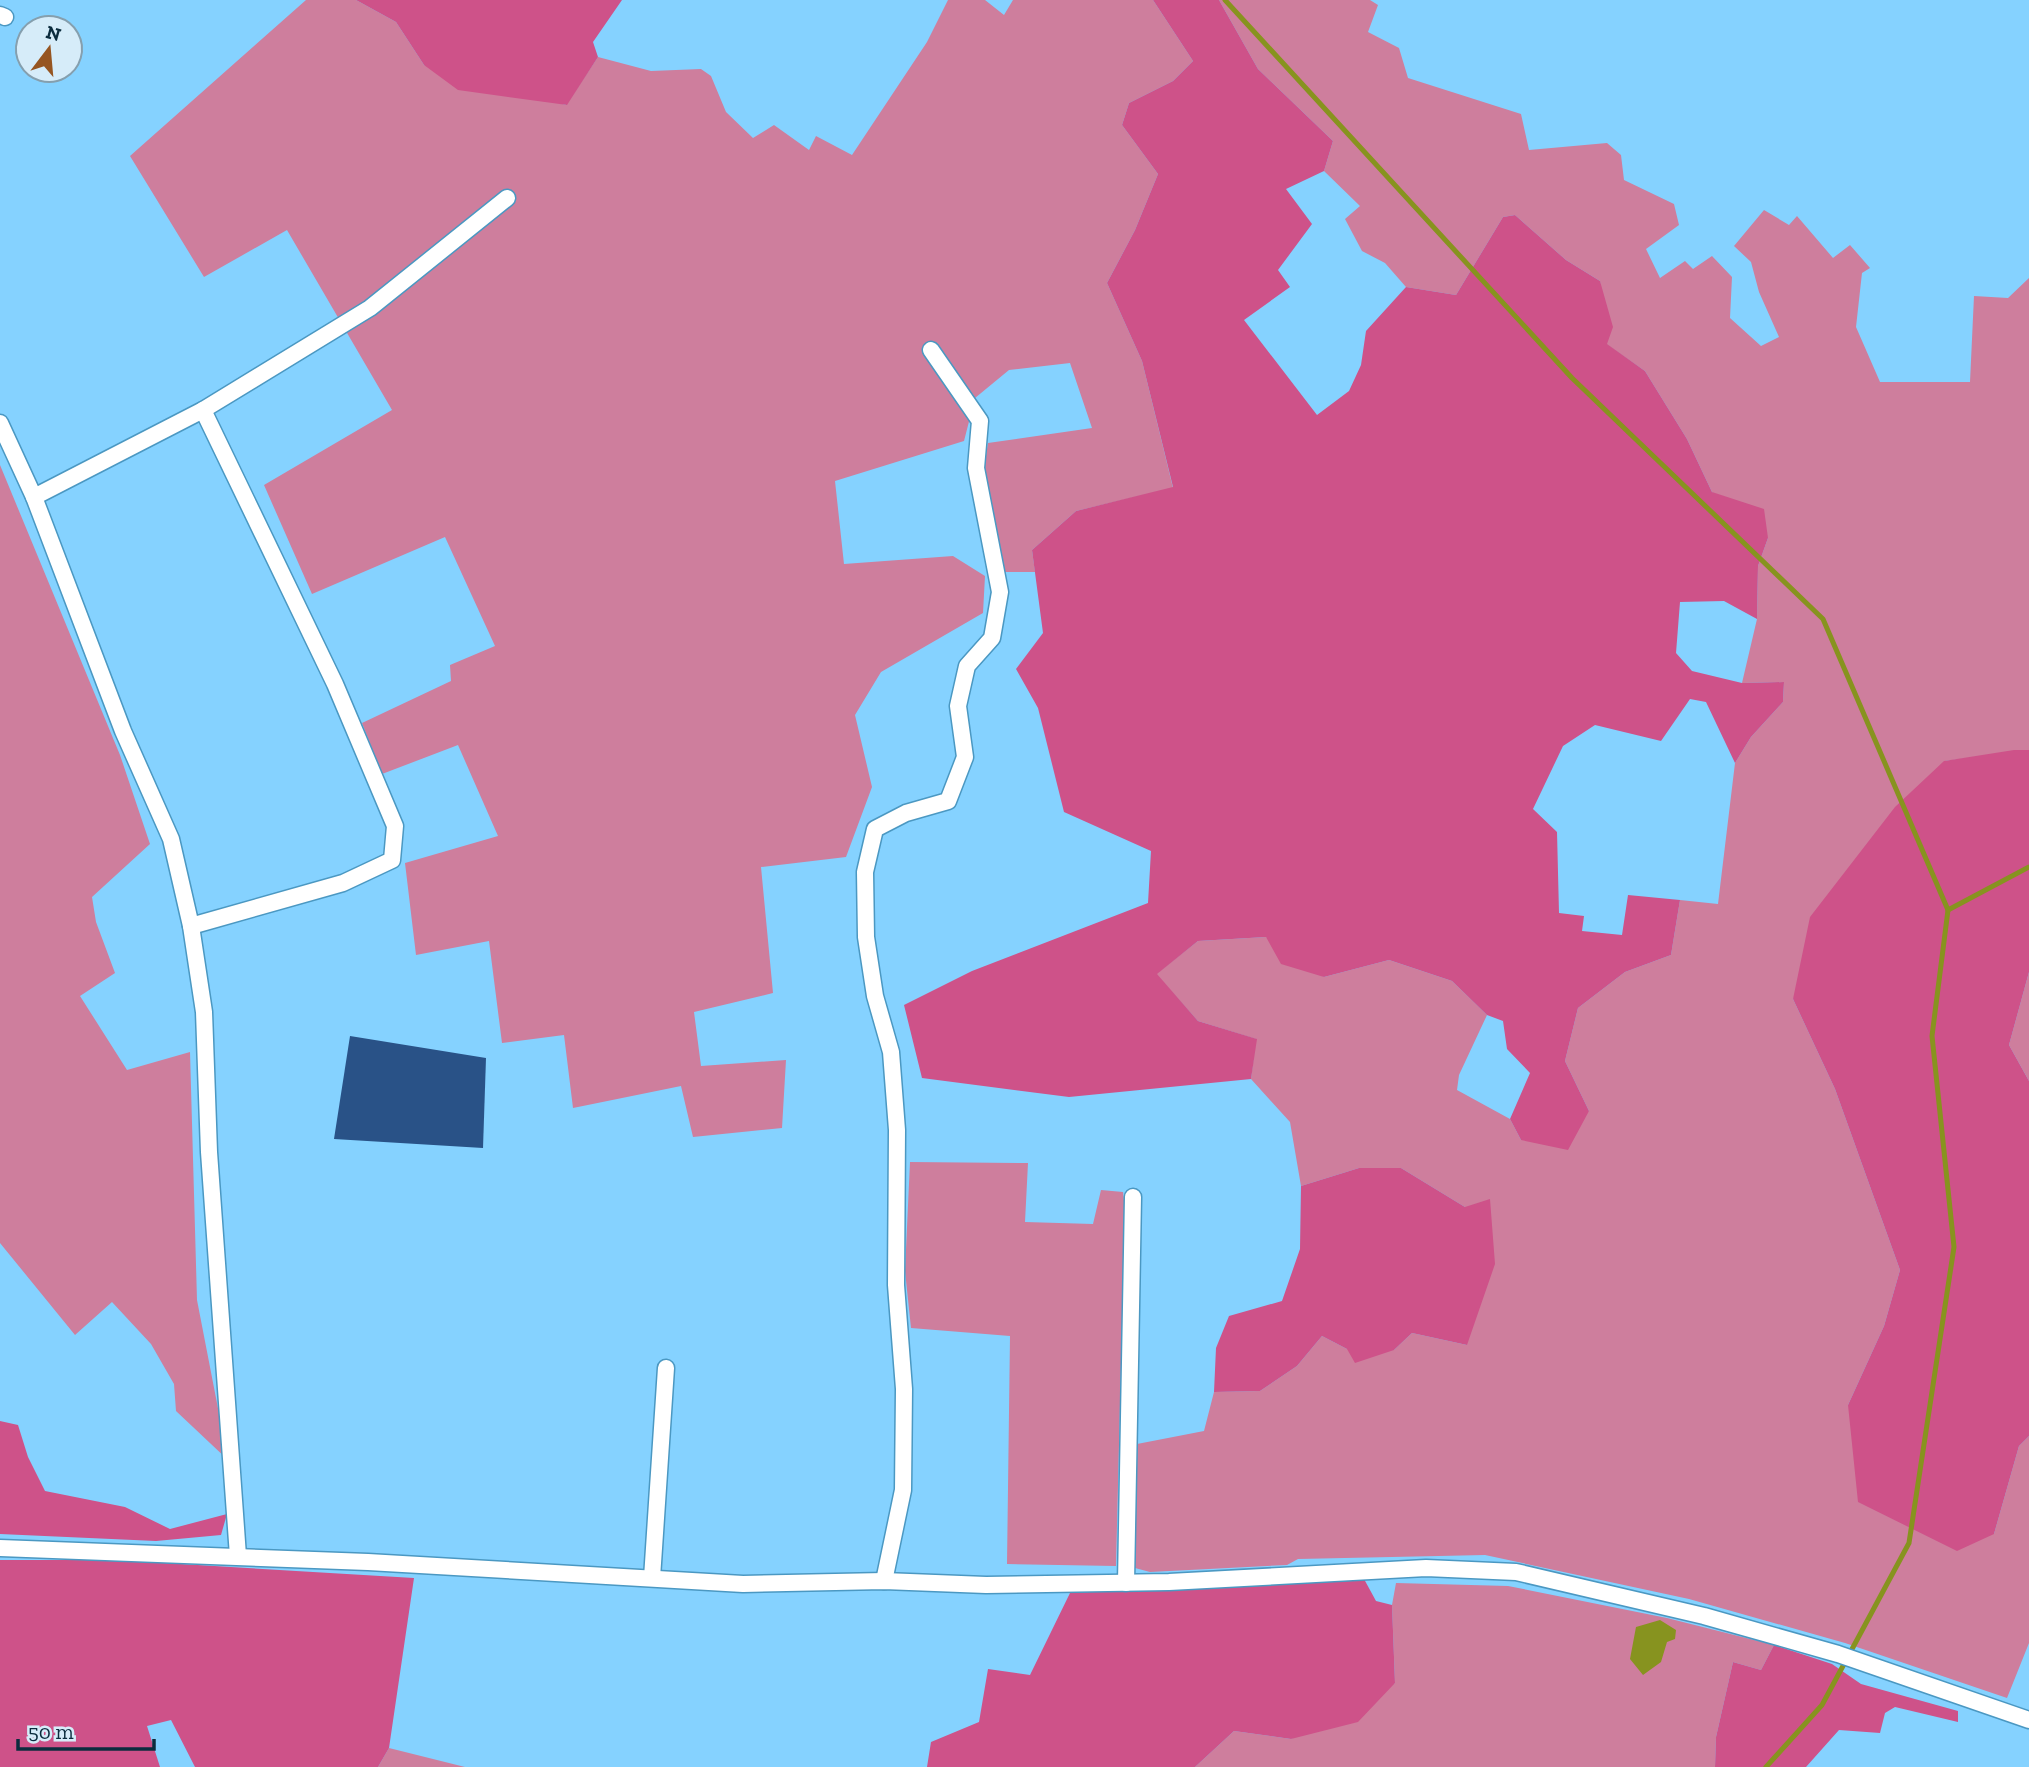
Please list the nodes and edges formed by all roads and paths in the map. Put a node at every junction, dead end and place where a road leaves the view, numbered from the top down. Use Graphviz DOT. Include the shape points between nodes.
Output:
graph roads {
  1 [pos="507,198"];
  2 [pos="931,350"];
  3 [pos="203,410"];
  4 [pos="0,423"];
  5 [pos="34,497"];
  6 [pos="191,926"];
  7 [pos="1133,1197"];
  8 [pos="666,1368"];
  9 [pos="0,1548"];
  10 [pos="238,1556"];
  11 [pos="652,1578"];
  12 [pos="884,1581"];
  13 [pos="1126,1583"];
  14 [pos="2029,1720"];
  1 -- 3 [label="street" via="370,308"];
  2 -- 12 [label="street" via="980,421 975,468 1000,592 992,638 967,666 958,706 965,757 948,801 875,828 865,872 866,937 891,1052 897,1130 896,1285 904,1389 903,1490"];
  3 -- 5 [label="street"];
  3 -- 6 [label="street" via="335,684 395,826 392,860 344,883"];
  4 -- 5 [label="street"];
  5 -- 6 [label="street" via="123,731 171,839"];
  6 -- 10 [label="street" via="204,1012 209,1152"];
  7 -- 13 [label="street"];
  8 -- 11 [label="street"];
  9 -- 10 [label="street"];
  10 -- 11 [label="street"];
  11 -- 12 [label="street" via="743,1584"];
  12 -- 13 [label="street"];
  13 -- 14 [label="street" via="1426,1569 1516,1572 1704,1616 1838,1654"];
}
